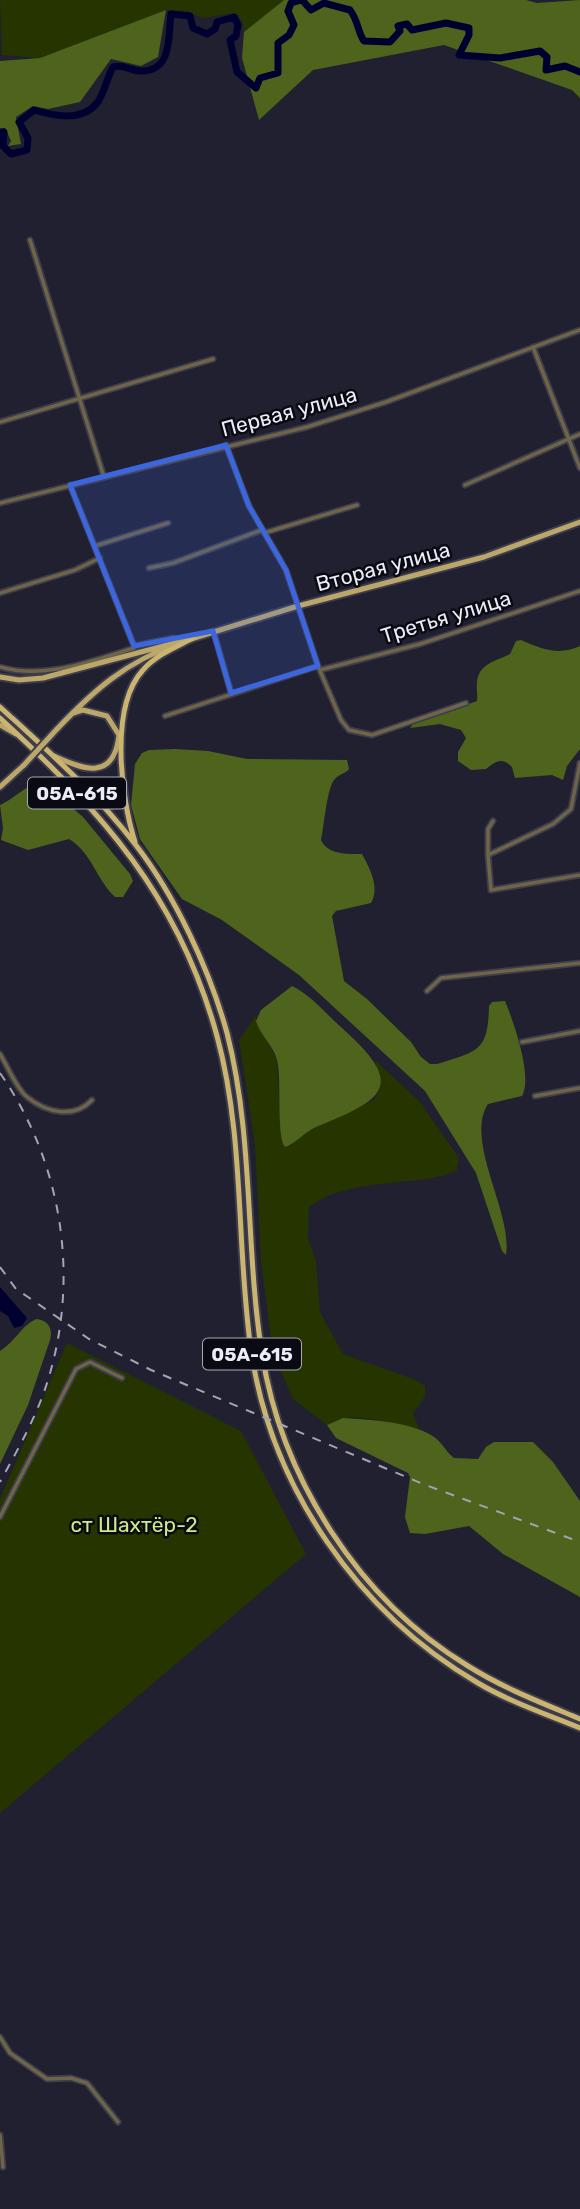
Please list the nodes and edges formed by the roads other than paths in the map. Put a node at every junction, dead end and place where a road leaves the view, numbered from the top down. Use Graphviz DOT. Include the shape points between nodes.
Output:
graph roads {
  1 [pos="30,240"];
  2 [pos="580,330"];
  3 [pos="533,347"];
  4 [pos="213,359"];
  5 [pos="81,399"];
  6 [pos="0,422"];
  7 [pos="580,434"];
  8 [pos="570,440"];
  9 [pos="226,445"];
  10 [pos="580,468"];
  11 [pos="104,477"];
  12 [pos="70,485"];
  13 [pos="465,485"];
  14 [pos="0,503"];
  15 [pos="357,505"];
  16 [pos="580,522"];
  17 [pos="168,523"];
  18 [pos="263,531"];
  19 [pos="95,546"];
  20 [pos="100,558"];
  21 [pos="149,568"];
  22 [pos="580,591"];
  23 [pos="0,593"];
  24 [pos="298,606"];
  25 [pos="214,631"];
  26 [pos="193,638"];
  27 [pos="180,640"];
  28 [pos="135,647"];
  29 [pos="0,667"];
  30 [pos="319,668"];
  31 [pos="0,677"];
  32 [pos="231,693"];
  33 [pos="466,703"];
  34 [pos="0,707"];
  35 [pos="71,714"];
  36 [pos="165,716"];
  37 [pos="0,718"];
  38 [pos="0,725"];
  39 [pos="19,736"];
  40 [pos="53,755"];
  41 [pos="580,762"];
  42 [pos="0,787"];
  43 [pos="493,821"];
  44 [pos="136,845"];
  45 [pos="488,855"];
  46 [pos="580,875"];
  47 [pos="580,963"];
  48 [pos="427,991"];
  49 [pos="580,1031"];
  50 [pos="522,1042"];
  51 [pos="0,1054"];
  52 [pos="580,1088"];
  53 [pos="536,1096"];
  54 [pos="92,1100"];
  55 [pos="121,1378"];
  56 [pos="0,1517"];
  57 [pos="580,1719"];
  58 [pos="580,1728"];
  59 [pos="0,2037"];
  60 [pos="118,2122"];
  61 [pos="0,2135"];
  62 [pos="3,2167"];
  1 -- 5 [label="street"];
  2 -- 3 [label="street, Первая улица"];
  3 -- 8 [label="street"];
  3 -- 9 [label="street, Первая улица" via="386,402 307,427"];
  4 -- 5 [label="street"];
  5 -- 6 [label="street"];
  5 -- 11 [label="street"];
  7 -- 8 [label="street"];
  8 -- 10 [label="street"];
  8 -- 13 [label="street"];
  9 -- 11 [label="street, Первая улица"];
  9 -- 18 [label="street"];
  11 -- 12 [label="street, Первая улица"];
  12 -- 14 [label="street, Первая улица"];
  12 -- 19 [label="street"];
  15 -- 18 [label="street"];
  16 -- 24 [label="main road, Вторая улица" via="484,557"];
  17 -- 19 [label="street"];
  18 -- 21 [label="street"];
  18 -- 24 [label="street" via="286,570"];
  19 -- 20 [label="street"];
  20 -- 23 [label="street"];
  20 -- 28 [label="street"];
  22 -- 30 [label="street, Третья улица" via="420,644"];
  24 -- 25 [label="main road, Вторая улица"];
  24 -- 30 [label="street"];
  25 -- 26 [label="main road, Вторая улица"];
  25 -- 32 [label="street"];
  26 -- 27 [label="main road"];
  26 -- 35 [label="main road" via="122,668"];
  26 -- 44 [label="highway" via="143,670 125,706 124,786"];
  27 -- 28 [label="street"];
  27 -- 31 [label="main road" via="43,678"];
  28 -- 29 [label="street" via="43,672"];
  30 -- 32 [label="street, Третья улица"];
  30 -- 33 [label="street" via="341,720 349,730 362,734 372,735"];
  32 -- 36 [label="street, Третья улица"];
  34 -- 40 [label="highway, 05А-615"];
  35 -- 40 [label="main road" via="83,710 107,716 119,735 114,756 107,764 89,769"];
  35 -- 42 [label="main road, bridge"];
  37 -- 39 [label="highway, 05А-615"];
  38 -- 39 [label="main road"];
  39 -- 58 [label="highway, 05А-615" via="131,853 167,912 195,971 217,1033 232,1097 251,1349 260,1395 288,1475 311,1517 356,1581 429,1650 480,1685"];
  40 -- 44 [label="highway, 05А-615"];
  41 -- 45 [label="street" via="570,809 553,824"];
  43 -- 45 [label="street" via="488,829"];
  44 -- 57 [label="highway, 05А-615" via="187,932 226,1031 244,1117 262,1352 271,1399 299,1475 345,1550 415,1627 465,1665"];
  45 -- 46 [label="street" via="491,890"];
  47 -- 48 [label="street" via="441,978"];
  49 -- 50 [label="street"];
  51 -- 54 [label="street" via="27,1097 73,1114"];
  52 -- 53 [label="street"];
  55 -- 56 [label="street" via="90,1362 76,1369"];
  59 -- 60 [label="street" via="10,2053 47,2079 87,2083"];
  61 -- 62 [label="street"];
}
